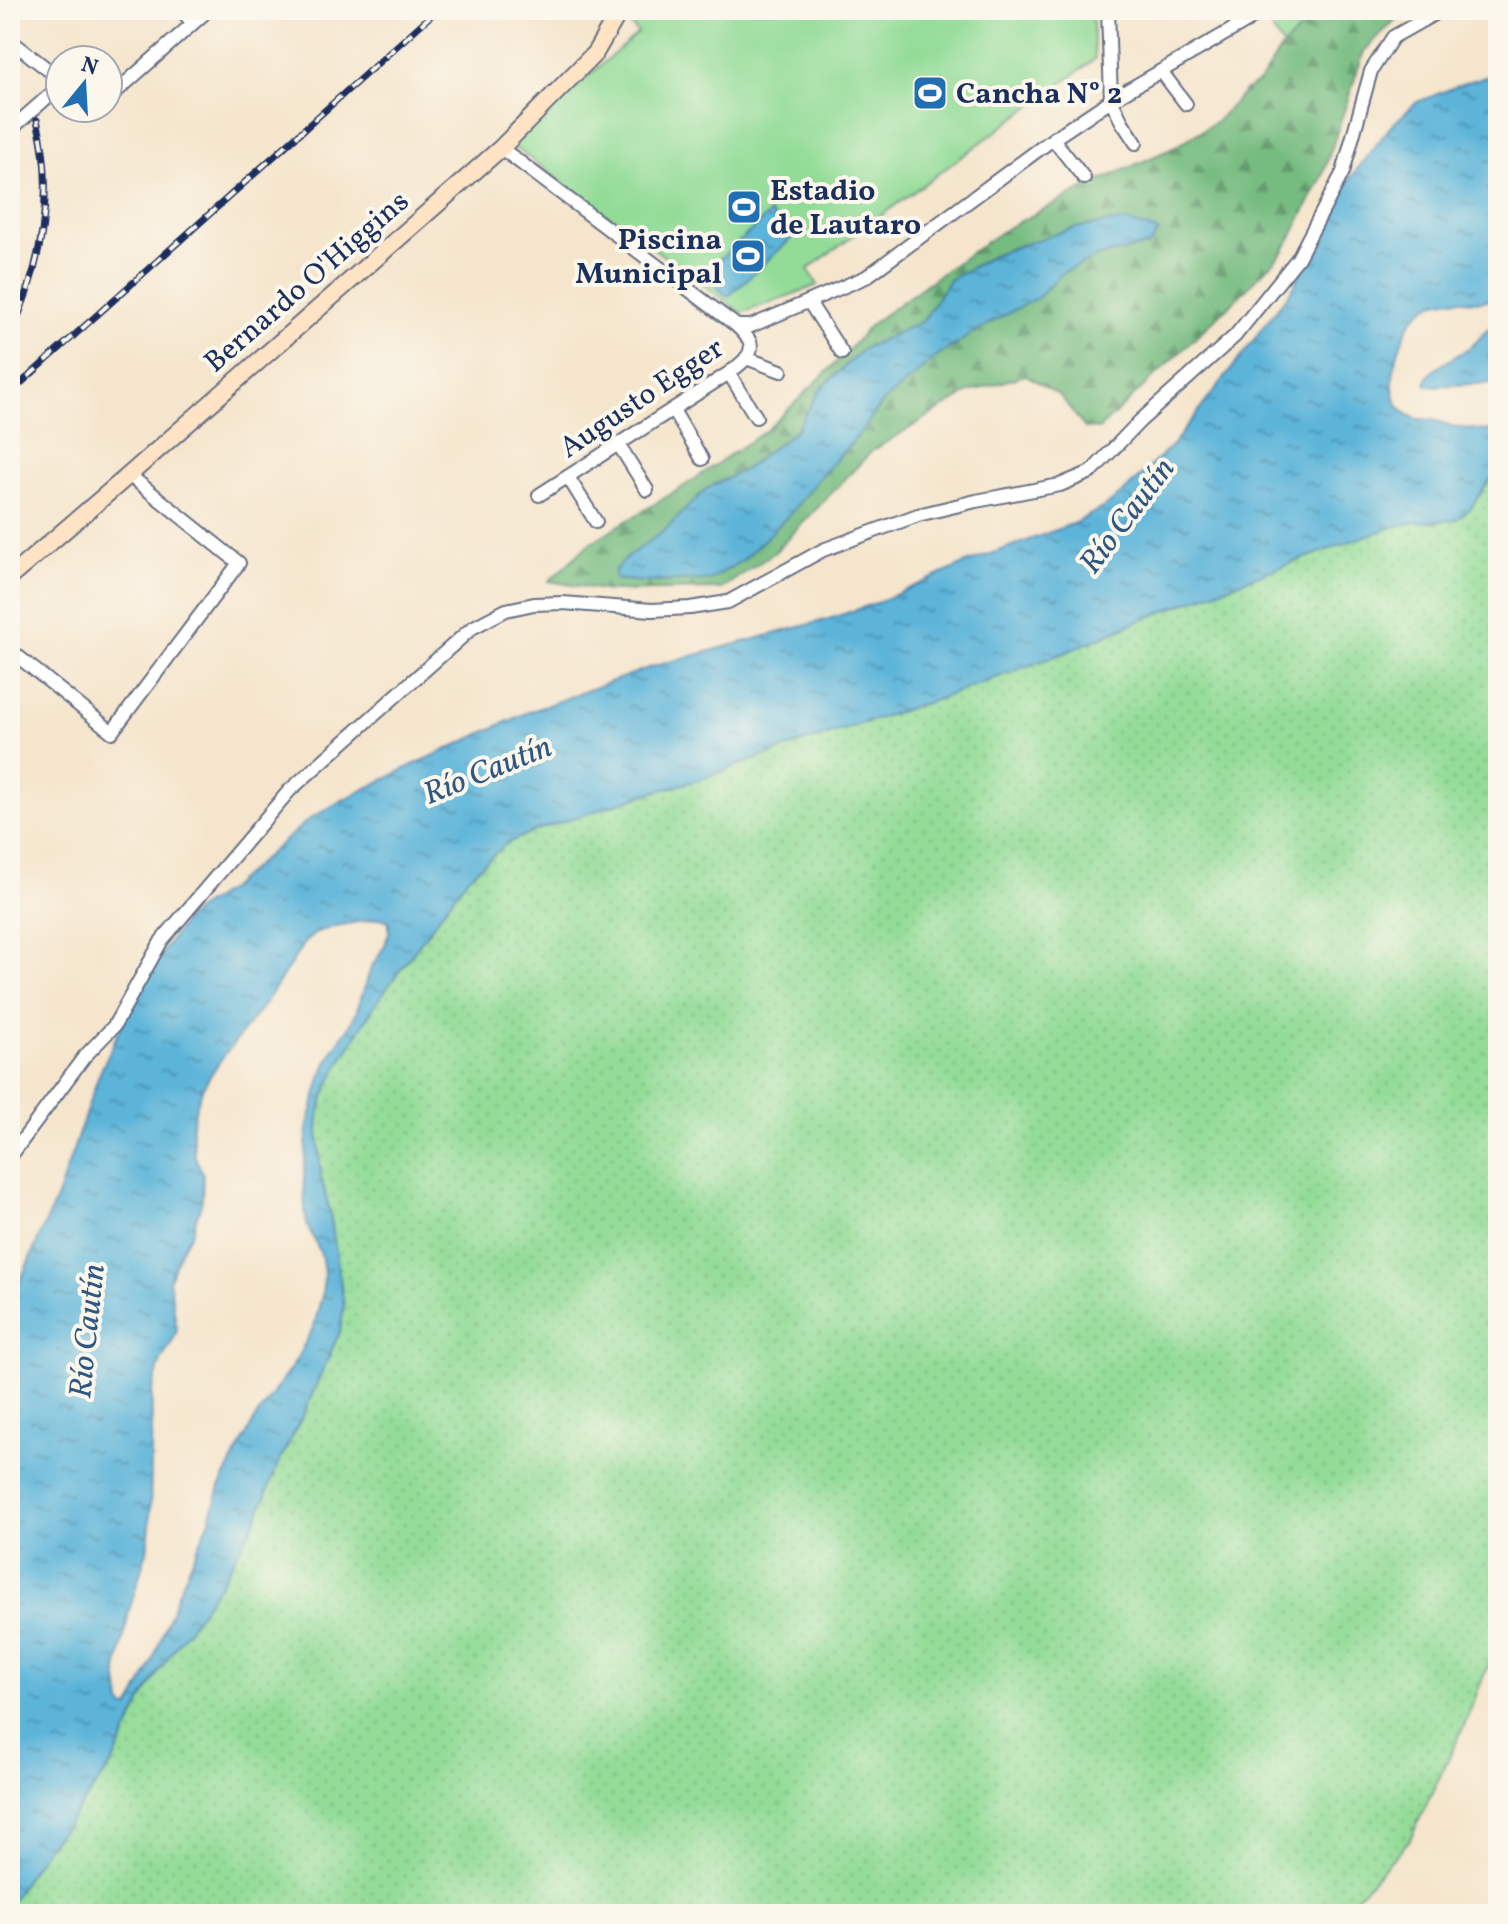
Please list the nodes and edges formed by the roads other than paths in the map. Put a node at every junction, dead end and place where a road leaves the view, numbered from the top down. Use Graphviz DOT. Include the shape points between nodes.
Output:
graph roads {
  1 [pos="181,10"];
  2 [pos="208,10"];
  3 [pos="620,10"];
  4 [pos="1108,10"];
  5 [pos="1262,10"];
  6 [pos="1441,10"];
  7 [pos="1245,15"];
  8 [pos="193,23"];
  9 [pos="10,40"];
  10 [pos="44,67"];
  11 [pos="1161,71"];
  12 [pos="124,85"];
  13 [pos="44,100"];
  14 [pos="1111,100"];
  15 [pos="1186,104"];
  16 [pos="10,130"];
  17 [pos="1053,139"];
  18 [pos="1136,143"];
  19 [pos="501,148"];
  20 [pos="1084,178"];
  21 [pos="809,302"];
  22 [pos="737,326"];
  23 [pos="842,353"];
  24 [pos="746,358"];
  25 [pos="781,371"];
  26 [pos="729,373"];
  27 [pos="673,410"];
  28 [pos="756,417"];
  29 [pos="619,445"];
  30 [pos="702,459"];
  31 [pos="129,475"];
  32 [pos="568,477"];
  33 [pos="647,490"];
  34 [pos="539,495"];
  35 [pos="596,522"];
  36 [pos="10,577"];
  37 [pos="10,650"];
  38 [pos="10,1157"];
  1 -- 8 [label="street"];
  2 -- 8 [label="street"];
  3 -- 19 [label="main road, Bernardo O'Higgins" via="595,53"];
  4 -- 14 [label="street"];
  5 -- 7 [label="street, Augusto Egger"];
  6 -- 38 [label="street" via="1393,37 1371,71 1343,172 1298,258 1235,336 1091,472 1060,485 918,515 823,550 728,602 652,610 534,604 506,610 472,628 289,791 162,940 114,1026 84,1057"];
  7 -- 11 [label="street, Augusto Egger"];
  8 -- 12 [label="street"];
  9 -- 10 [label="street"];
  11 -- 14 [label="street, Augusto Egger"];
  11 -- 15 [label="street"];
  13 -- 16 [label="street"];
  14 -- 17 [label="street, Augusto Egger"];
  14 -- 18 [label="street"];
  17 -- 20 [label="street"];
  17 -- 21 [label="street, Augusto Egger" via="866,277"];
  19 -- 22 [label="street"];
  19 -- 31 [label="main road, Bernardo O'Higgins"];
  21 -- 22 [label="street, Augusto Egger" via="751,326"];
  21 -- 23 [label="street"];
  22 -- 24 [label="street, Augusto Egger" via="750,342"];
  24 -- 25 [label="street"];
  24 -- 26 [label="street, Augusto Egger"];
  26 -- 27 [label="street, Augusto Egger"];
  26 -- 28 [label="street"];
  27 -- 29 [label="street, Augusto Egger"];
  27 -- 30 [label="street"];
  29 -- 32 [label="street, Augusto Egger"];
  29 -- 33 [label="street"];
  31 -- 36 [label="main road, Bernardo O'Higgins"];
  31 -- 37 [label="street" via="239,563 112,732"];
  32 -- 34 [label="street, Augusto Egger"];
  32 -- 35 [label="street"];
}
